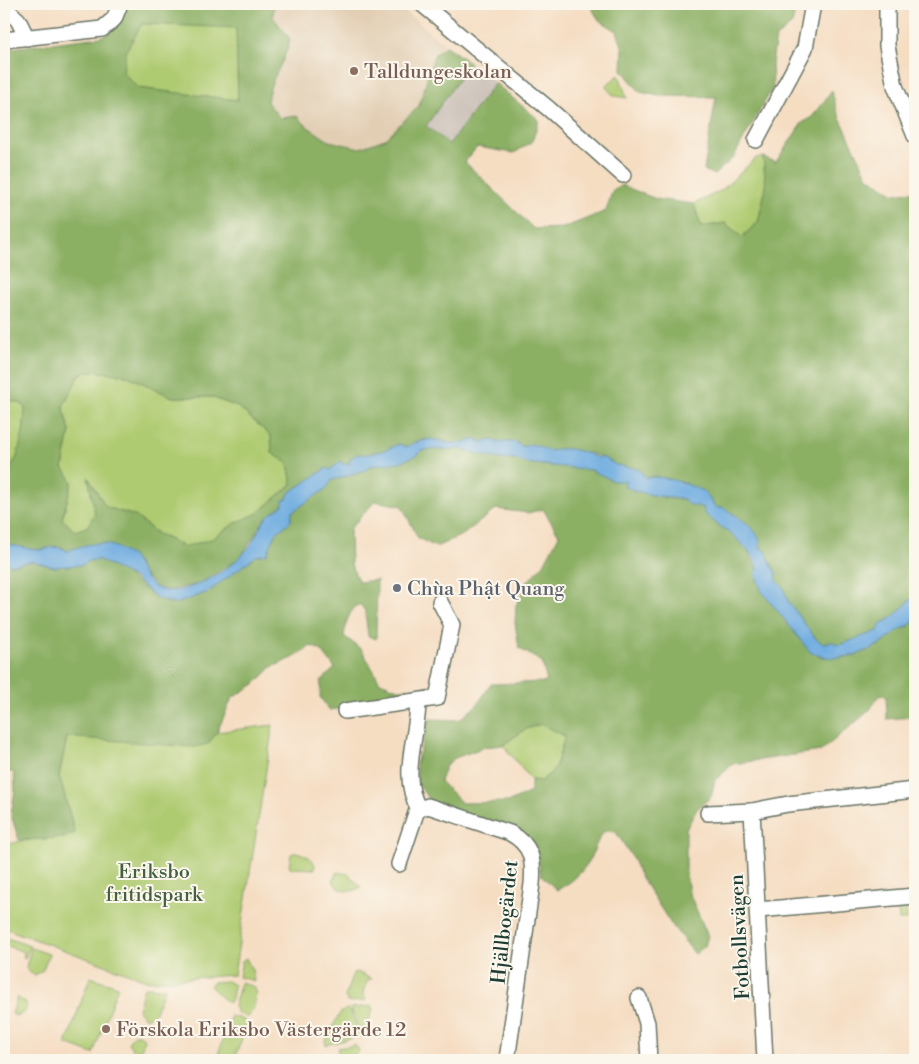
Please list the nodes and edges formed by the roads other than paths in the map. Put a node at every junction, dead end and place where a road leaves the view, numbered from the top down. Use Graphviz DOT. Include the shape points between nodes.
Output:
graph roads {
  1 [pos="120,4"];
  2 [pos="422,4"];
  3 [pos="813,4"];
  4 [pos="887,4"];
  5 [pos="4,7"];
  6 [pos="27,38"];
  7 [pos="4,40"];
  8 [pos="915,136"];
  9 [pos="756,140"];
  10 [pos="623,175"];
  11 [pos="440,602"];
  12 [pos="418,702"];
  13 [pos="345,711"];
  14 [pos="915,790"];
  15 [pos="419,808"];
  16 [pos="752,811"];
  17 [pos="708,813"];
  18 [pos="399,864"];
  19 [pos="915,896"];
  20 [pos="758,910"];
  21 [pos="639,998"];
  22 [pos="507,1060"];
  23 [pos="649,1060"];
  24 [pos="765,1060"];
  1 -- 6 [label="street" via="114,19 102,29"];
  2 -- 10 [label="street" via="500,67"];
  3 -- 9 [label="street" via="805,48"];
  4 -- 8 [label="street" via="887,46 895,86"];
  5 -- 6 [label="street" via="18,20"];
  6 -- 7 [label="street"];
  11 -- 12 [label="street" via="452,626 441,684 437,698"];
  12 -- 13 [label="street"];
  12 -- 15 [label="street" via="409,768 411,793"];
  14 -- 16 [label="street"];
  15 -- 18 [label="street"];
  15 -- 22 [label="street, Hjällbogärdet" via="428,806 510,833 525,844 533,858"];
  16 -- 17 [label="street"];
  16 -- 20 [label="street, Fotbollsvägen"];
  19 -- 20 [label="street"];
  20 -- 24 [label="street, Fotbollsvägen"];
  21 -- 23 [label="street" via="647,1023"];
}
